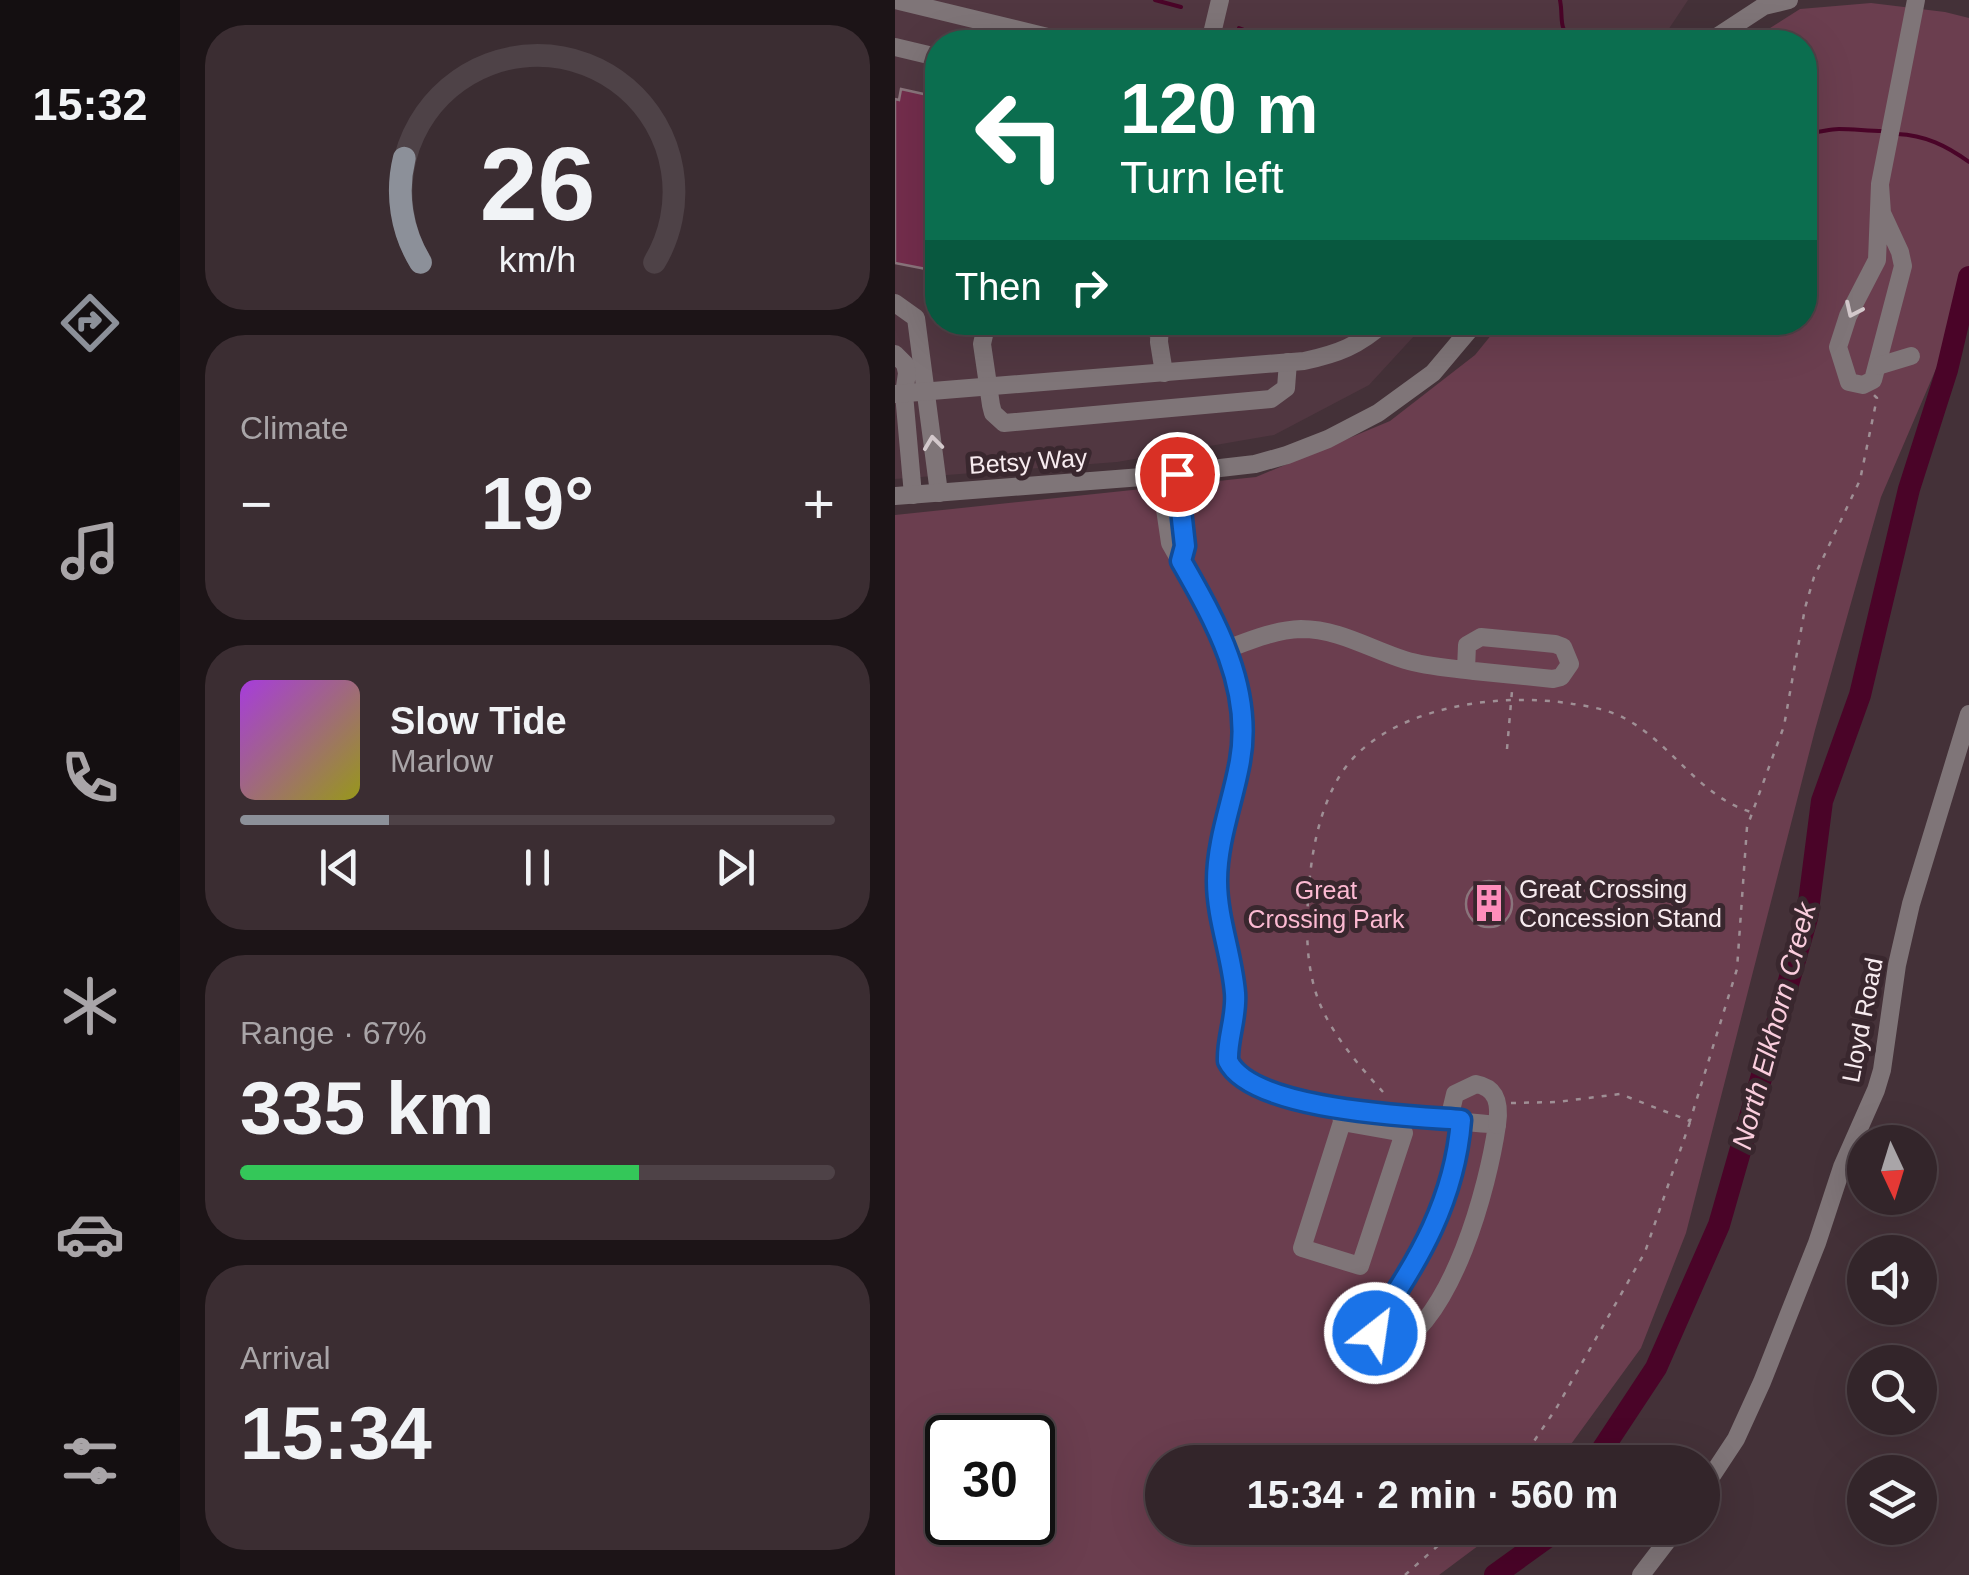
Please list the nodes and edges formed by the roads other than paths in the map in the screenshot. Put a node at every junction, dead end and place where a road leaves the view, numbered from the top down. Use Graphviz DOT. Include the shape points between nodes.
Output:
graph roads {
  1 [pos="895,0"];
  2 [pos="1219,0"];
  3 [pos="1789,0"];
  4 [pos="1916,0"];
  5 [pos="1019,30"];
  6 [pos="1213,30"];
  7 [pos="1727,30"];
  8 [pos="895,47"];
  9 [pos="925,55"];
  10 [pos="1883,225"];
  11 [pos="895,305"];
  12 [pos="985,335"];
  13 [pos="1160,335"];
  14 [pos="1371,335"];
  15 [pos="1466,335"];
  16 [pos="895,351"];
  17 [pos="1911,356"];
  18 [pos="1288,362"];
  19 [pos="1878,366"];
  20 [pos="1164,373"];
  21 [pos="989,388"];
  22 [pos="927,393"];
  23 [pos="900,394"];
  24 [pos="1169,474"];
  25 [pos="939,493"];
  26 [pos="904,496"];
  27 [pos="1227,650"];
  28 [pos="1466,670"];
  29 [pos="1969,714"];
  30 [pos="1341,1115"];
  31 [pos="1455,1120"];
  32 [pos="1497,1124"];
  33 [pos="1720,1463"];
  34 [pos="1664,1545"];
  35 [pos="1641,1575"];
  1 -- 5 [label="street"];
  2 -- 6 [label="street"];
  3 -- 7 [label="street" via="1764,6"];
  4 -- 10 [label="street" via="1880,184"];
  8 -- 9 [label="street"];
  10 -- 19 [label="street" via="1903,266"];
  10 -- 19 [label="street, one-way" via="1877,260 1838,347 1849,382 1873,380"];
  11 -- 16 [label="street" via="911,327"];
  11 -- 22 [label="street" via="916,318"];
  12 -- 21 [label="street"];
  13 -- 20 [label="street"];
  14 -- 18 [label="street" via="1341,354"];
  15 -- 24 [label="street, Betsy Way" via="1433,372 1379,413 1328,439 1255,464"];
  16 -- 23 [label="street" via="905,364"];
  17 -- 19 [label="street"];
  18 -- 20 [label="street"];
  18 -- 21 [label="street" via="1286,388 1271,400 1021,424 998,420"];
  20 -- 21 [label="street"];
  21 -- 22 [label="street"];
  22 -- 23 [label="street"];
  25 -- 22 [label="street, one-way"];
  23 -- 26 [label="street"];
  24 -- 25 [label="street, Betsy Way"];
  24 -- 27 [label="street" via="1175,521 1169,543"];
  25 -- 26 [label="street, Betsy Way"];
  27 -- 28 [label="street" via="1301,629 1349,637 1405,660"];
  27 -- 30 [label="street" via="1240,709 1241,755 1217,880 1236,999 1228,1061 1252,1086"];
  28 -- 28 [label="street" via="1553,679 1568,670 1568,655 1555,644 1481,637 1467,645"];
  29 -- 33 [label="street, Lloyd Road" via="1911,904 1876,1090 1762,1382"];
  30 -- 30 [label="street" via="1302,1248 1360,1266 1404,1133"];
  30 -- 31 [label="street"];
  31 -- 32 [label="street"];
  31 -- 32 [label="street" via="1455,1094 1476,1084 1498,1101"];
  31 -- 32 [label="street" via="1456,1163 1429,1238 1375,1324 1382,1346 1403,1343 1442,1292 1479,1213"];
  34 -- 35 [label="street"];
}
